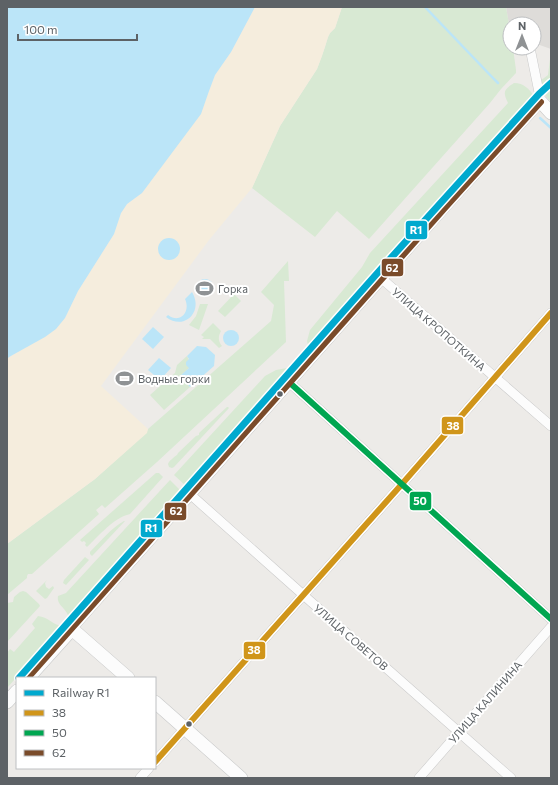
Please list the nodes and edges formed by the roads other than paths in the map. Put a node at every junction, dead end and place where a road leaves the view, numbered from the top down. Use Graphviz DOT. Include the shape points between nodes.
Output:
graph roads {
  1 [pos="531,56"];
  2 [pos="540,102"];
  3 [pos="551,113"];
  4 [pos="382,279"];
  5 [pos="551,313"];
  6 [pos="495,377"];
  7 [pos="290,383"];
  8 [pos="551,426"];
  9 [pos="402,484"];
  10 [pos="191,494"];
  11 [pos="303,595"];
  12 [pos="551,619"];
  13 [pos="551,627"];
  14 [pos="72,629"];
  15 [pos="29,677"];
  16 [pos="127,677"];
  17 [pos="16,692"];
  18 [pos="7,702"];
  19 [pos="156,703"];
  20 [pos="185,728"];
  21 [pos="459,732"];
  22 [pos="156,761"];
  23 [pos="148,769"];
  24 [pos="140,778"];
  25 [pos="242,778"];
  26 [pos="419,778"];
  27 [pos="512,778"];
  1 -- 2 [label="street"];
  2 -- 3 [label="street"];
  2 -- 4 [label="street"];
  4 -- 6 [label="street, УЛИЦА КРОПОТКИНА"];
  4 -- 7 [label="street"];
  5 -- 6 [label="street"];
  6 -- 8 [label="street, УЛИЦА КРОПОТКИНА"];
  6 -- 9 [label="street"];
  7 -- 9 [label="street"];
  7 -- 10 [label="street"];
  9 -- 11 [label="street"];
  9 -- 12 [label="street"];
  10 -- 11 [label="street, УЛИЦА СОВЕТОВ"];
  10 -- 14 [label="street"];
  11 -- 20 [label="street"];
  11 -- 21 [label="street, УЛИЦА СОВЕТОВ"];
  13 -- 21 [label="street, УЛИЦА КАЛИНИНА"];
  14 -- 15 [label="street"];
  14 -- 16 [label="street"];
  17 -- 18 [label="street"];
  19 -- 20 [label="street"];
  20 -- 22 [label="street"];
  20 -- 25 [label="street"];
  21 -- 26 [label="street, УЛИЦА КАЛИНИНА"];
  21 -- 27 [label="street, УЛИЦА СОВЕТОВ"];
  23 -- 24 [label="street"];
}
